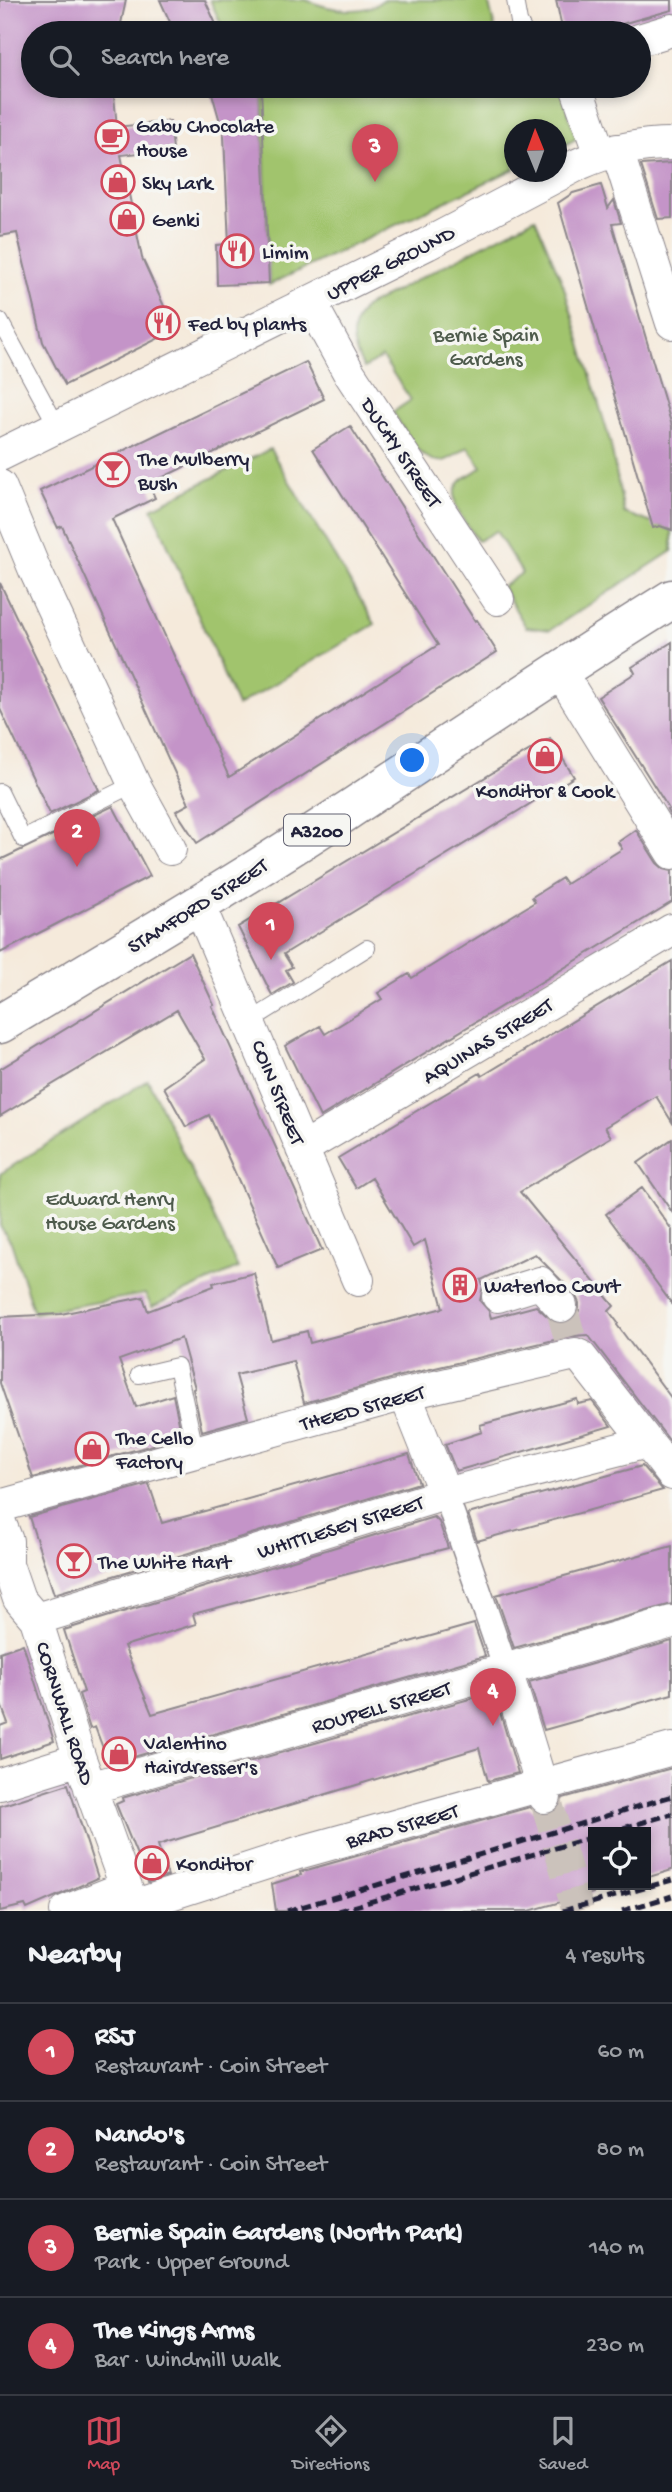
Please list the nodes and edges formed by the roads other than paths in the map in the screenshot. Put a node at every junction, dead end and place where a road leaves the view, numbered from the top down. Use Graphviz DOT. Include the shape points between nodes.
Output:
graph roads {
  1 [pos="515,0"];
  2 [pos="519,21"];
  3 [pos="672,30"];
  4 [pos="651,36"];
  5 [pos="582,98"];
  6 [pos="672,144"];
  7 [pos="608,152"];
  8 [pos="310,302"];
  9 [pos="0,321"];
  10 [pos="672,323"];
  11 [pos="57,426"];
  12 [pos="0,455"];
  13 [pos="0,486"];
  14 [pos="672,598"];
  15 [pos="498,599"];
  16 [pos="559,670"];
  17 [pos="134,784"];
  18 [pos="0,793"];
  19 [pos="170,849"];
  20 [pos="672,853"];
  21 [pos="199,905"];
  22 [pos="672,930"];
  23 [pos="367,948"];
  24 [pos="250,1021"];
  25 [pos="0,1024"];
  26 [pos="302,1149"];
  27 [pos="358,1280"];
  28 [pos="498,1296"];
  29 [pos="561,1307"];
  30 [pos="139,1374"];
  31 [pos="405,1394"];
  32 [pos="647,1442"];
  33 [pos="196,1454"];
  34 [pos="672,1474"];
  35 [pos="449,1504"];
  36 [pos="0,1506"];
  37 [pos="0,1522"];
  38 [pos="36,1619"];
  39 [pos="672,1622"];
  40 [pos="506,1670"];
  41 [pos="672,1749"];
  42 [pos="80,1759"];
  43 [pos="0,1784"];
  44 [pos="90,1788"];
  45 [pos="543,1791"];
  46 [pos="129,1896"];
  47 [pos="66,1911"];
  1 -- 2 [label="lane"];
  3 -- 4 [label="street"];
  5 -- 7 [label="street"];
  6 -- 7 [label="street, UPPER GROUND" via="633,145"];
  7 -- 8 [label="street, UPPER GROUND"];
  7 -- 10 [label="street"];
  8 -- 11 [label="street, UPPER GROUND"];
  8 -- 15 [label="street, DUCHY STREET" via="348,371"];
  9 -- 11 [label="lane"];
  11 -- 12 [label="street, UPPER GROUND"];
  13 -- 17 [label="street"];
  14 -- 16 [label="main road, STAMFORD STREET / A3200"];
  16 -- 20 [label="street"];
  16 -- 21 [label="main road, STAMFORD STREET / A3200"];
  17 -- 18 [label="lane" via="23,839"];
  17 -- 19 [label="street"];
  21 -- 24 [label="street, COIN STREET"];
  21 -- 25 [label="main road, STAMFORD STREET / A3200"];
  22 -- 26 [label="street, AQUINAS STREET"];
  23 -- 24 [label="lane"];
  24 -- 26 [label="street, COIN STREET"];
  26 -- 27 [label="street, COIN STREET"];
  28 -- 29 [label="street" via="540,1283"];
  30 -- 33 [label="lane" via="177,1366"];
  31 -- 32 [label="street, THEED STREET" via="573,1348"];
  31 -- 33 [label="street, THEED STREET"];
  31 -- 35 [label="street"];
  32 -- 34 [label="street, THEED STREET"];
  32 -- 35 [label="street, WHITTLESEY STREET"];
  33 -- 36 [label="street, THEED STREET"];
  35 -- 38 [label="street, WHITTLESEY STREET"];
  35 -- 40 [label="street"];
  37 -- 38 [label="street, CORNWALL ROAD" via="19,1599"];
  38 -- 42 [label="street, CORNWALL ROAD"];
  39 -- 40 [label="street, ROUPELL STREET"];
  40 -- 44 [label="street, ROUPELL STREET"];
  40 -- 45 [label="street"];
  41 -- 45 [label="street, BRAD STREET"];
  42 -- 43 [label="street"];
  42 -- 44 [label="street, CORNWALL ROAD"];
  44 -- 46 [label="street, CORNWALL ROAD"];
  45 -- 46 [label="street, BRAD STREET"];
  46 -- 47 [label="street, BRAD STREET"];
}
